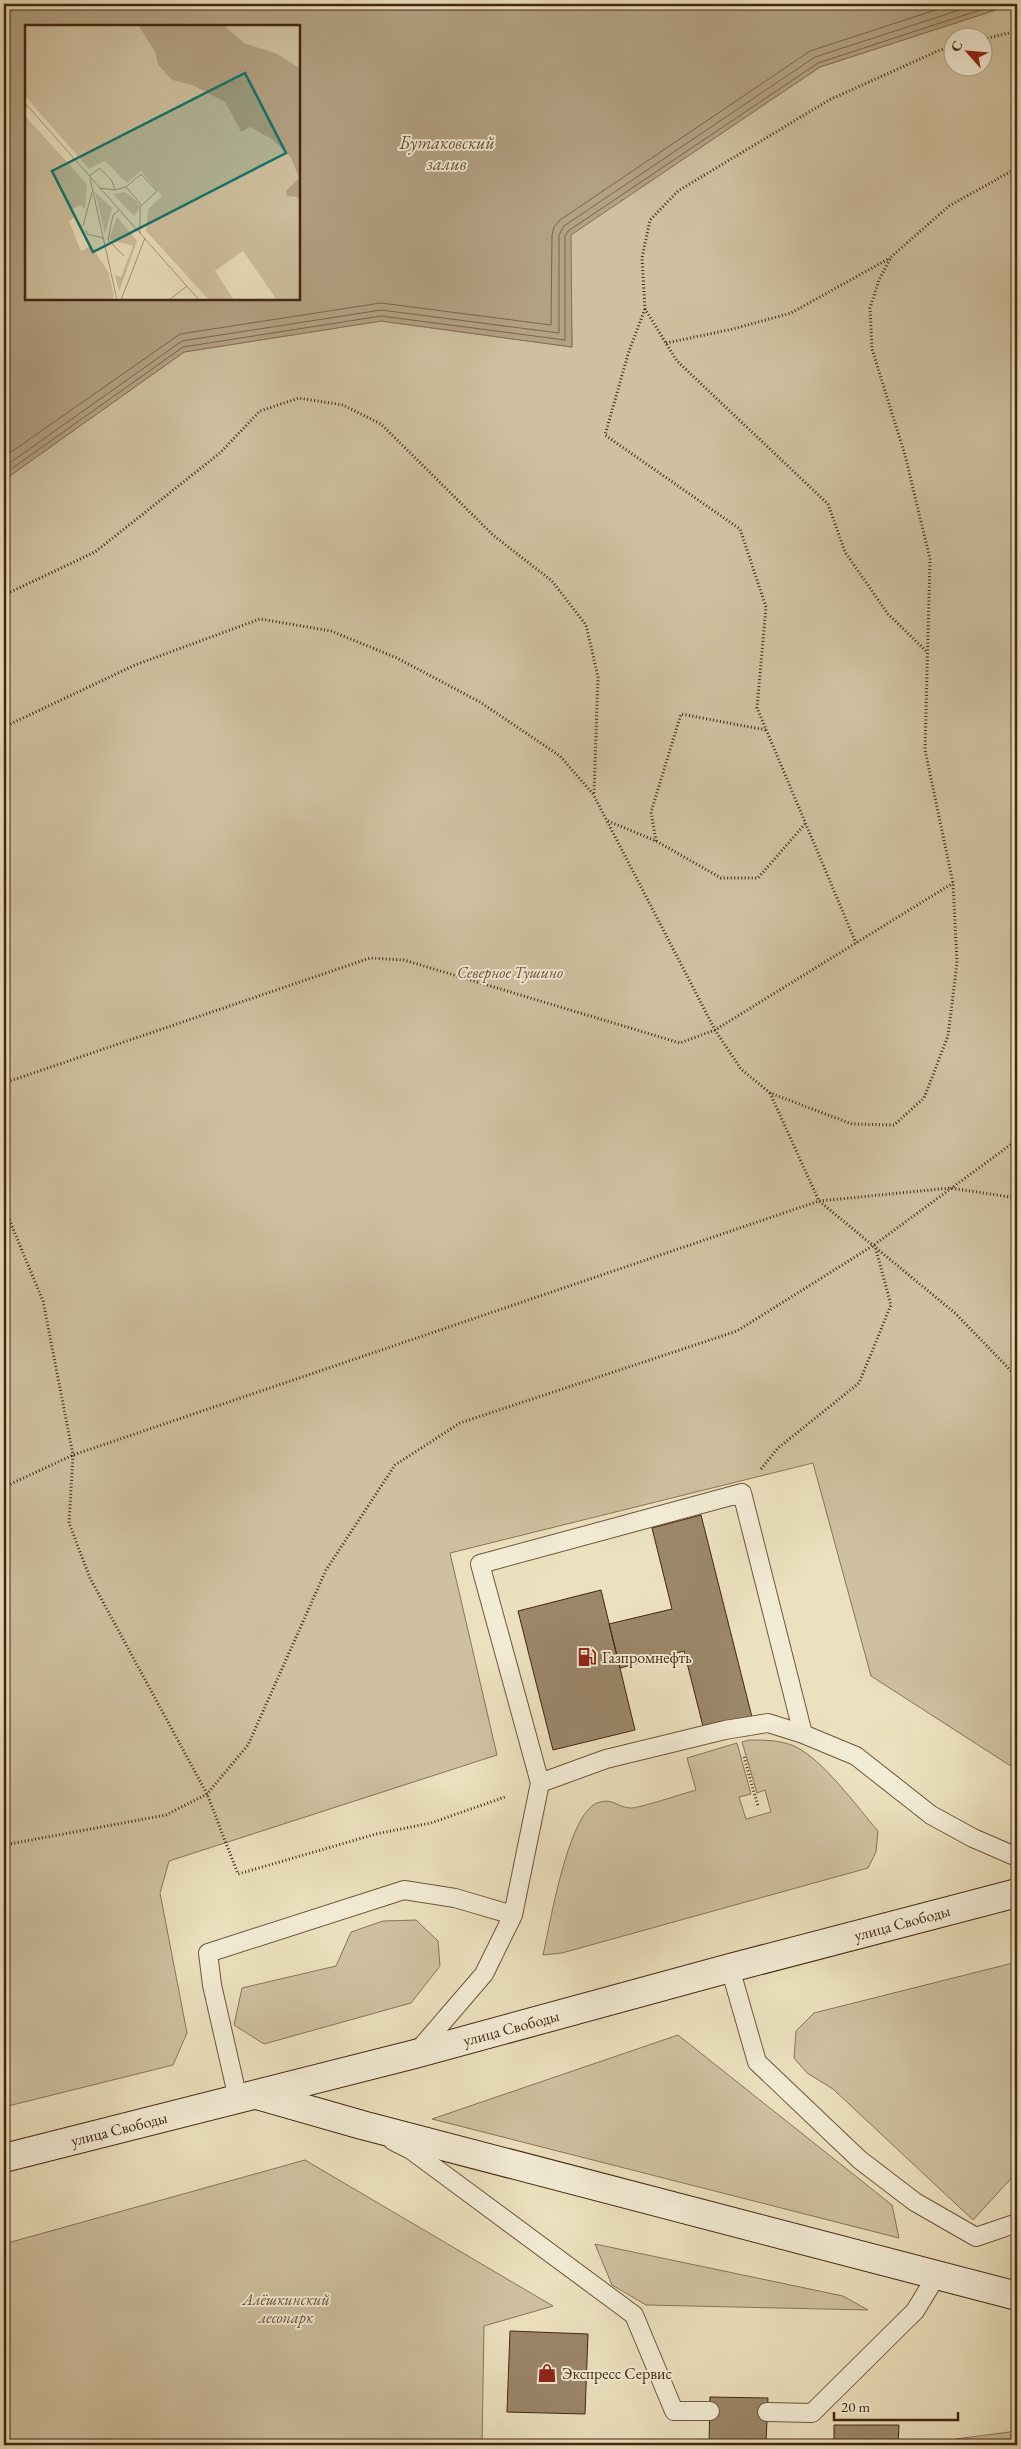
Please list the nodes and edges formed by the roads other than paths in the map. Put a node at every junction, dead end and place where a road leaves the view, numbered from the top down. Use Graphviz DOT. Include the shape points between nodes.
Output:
graph roads {
  1 [pos="803,1734"];
  2 [pos="540,1783"];
  3 [pos="1017,1857"];
  4 [pos="1017,1893"];
  5 [pos="513,1915"];
  6 [pos="730,1968"];
  7 [pos="415,2054"];
  8 [pos="247,2097"];
  9 [pos="362,2125"];
  10 [pos="4,2158"];
  11 [pos="1017,2223"];
  12 [pos="937,2276"];
  13 [pos="1017,2296"];
  14 [pos="710,2411"];
  15 [pos="767,2412"];
  1 -- 2 [label="lane" via="768,1723 736,1728 606,1759"];
  1 -- 2 [label="lane" via="742,1493 480,1564"];
  1 -- 3 [label="lane" via="856,1756 931,1815"];
  2 -- 5 [label="lane"];
  4 -- 6 [label="main road, улица Свободы"];
  5 -- 7 [label="lane" via="484,1974"];
  5 -- 8 [label="lane" via="455,1898 404,1890 208,1953 212,1985"];
  6 -- 7 [label="main road, улица Свободы"];
  6 -- 11 [label="lane" via="757,2062 860,2160 915,2202 976,2237"];
  7 -- 8 [label="main road, улица Свободы"];
  8 -- 9 [label="main road"];
  8 -- 10 [label="main road, улица Свободы"];
  9 -- 12 [label="main road"];
  9 -- 14 [label="lane" via="411,2150 634,2315 674,2411"];
  12 -- 13 [label="main road"];
  12 -- 15 [label="lane" via="915,2311 812,2413"];
}
